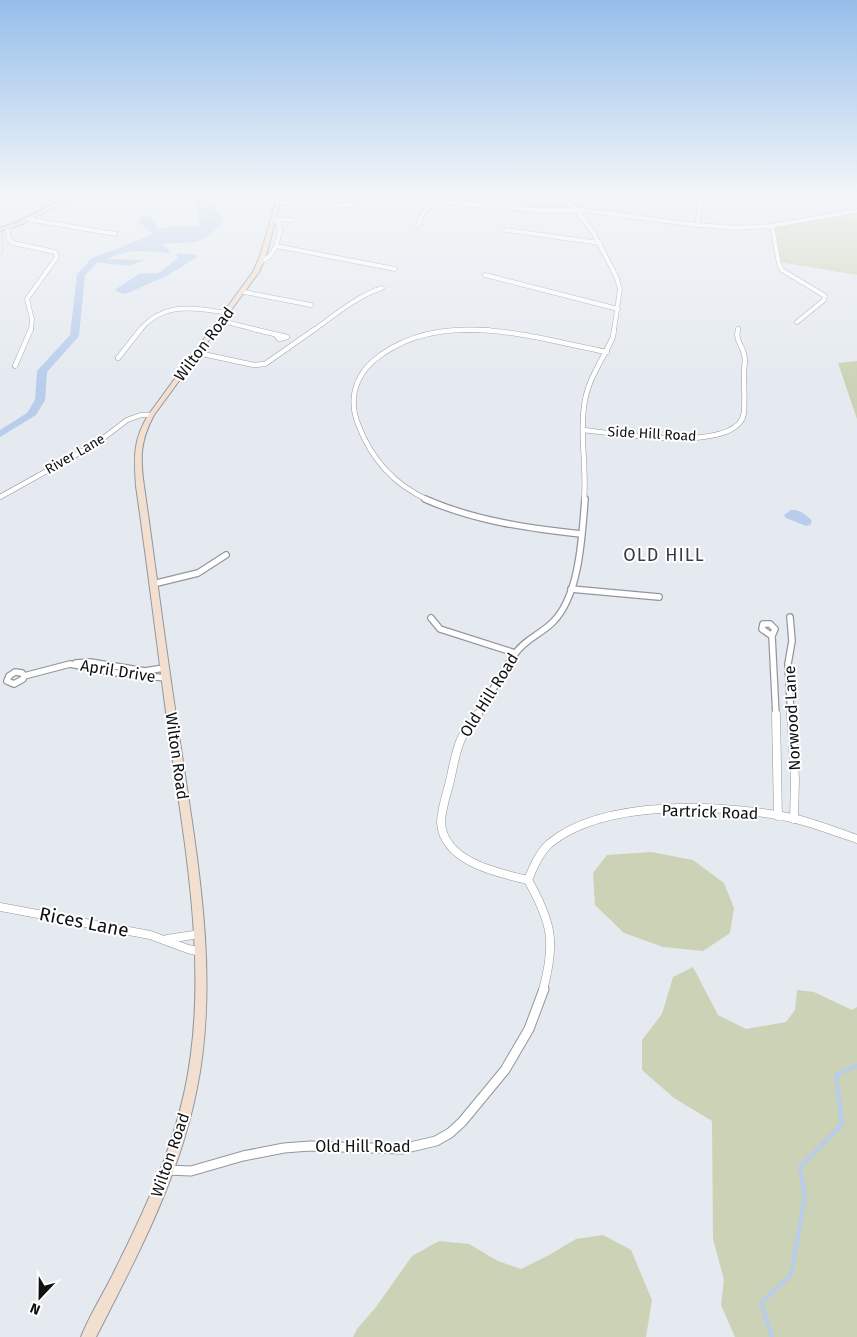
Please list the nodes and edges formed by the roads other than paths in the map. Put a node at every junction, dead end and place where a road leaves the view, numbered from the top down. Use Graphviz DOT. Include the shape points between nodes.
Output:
graph roads {
  1 [pos="57,257"];
  2 [pos="262,257"];
  3 [pos="268,257"];
  4 [pos="339,257"];
  5 [pos="607,257"];
  6 [pos="778,257"];
  7 [pos="261,262"];
  8 [pos="395,269"];
  9 [pos="485,275"];
  10 [pos="382,288"];
  11 [pos="244,292"];
  12 [pos="311,306"];
  13 [pos="618,309"];
  14 [pos="228,313"];
  15 [pos="222,321"];
  16 [pos="797,322"];
  17 [pos="738,329"];
  18 [pos="276,335"];
  19 [pos="198,352"];
  20 [pos="607,352"];
  21 [pos="118,358"];
  22 [pos="15,366"];
  23 [pos="151,415"];
  24 [pos="583,430"];
  25 [pos="0,497"];
  26 [pos="581,534"];
  27 [pos="226,555"];
  28 [pos="153,584"];
  29 [pos="571,589"];
  30 [pos="659,598"];
  31 [pos="790,617"];
  32 [pos="431,618"];
  33 [pos="772,636"];
  34 [pos="515,653"];
  35 [pos="70,664"];
  36 [pos="164,668"];
  37 [pos="24,676"];
  38 [pos="166,678"];
  39 [pos="778,816"];
  40 [pos="794,819"];
  41 [pos="857,839"];
  42 [pos="528,880"];
  43 [pos="0,907"];
  44 [pos="200,934"];
  45 [pos="167,939"];
  46 [pos="201,952"];
  47 [pos="167,1170"];
  48 [pos="88,1337"];
  1 -- 22 [label="street" via="27,298 31,329"];
  2 -- 7 [label="main road, Wilton Road"];
  3 -- 7 [label="street"];
  4 -- 8 [label="street"];
  5 -- 13 [label="street, Old Hill Road" via="620,284"];
  6 -- 16 [label="street" via="782,270 825,296"];
  7 -- 11 [label="main road, Wilton Road"];
  9 -- 13 [label="street"];
  10 -- 19 [label="street" via="346,308 265,364 254,365"];
  11 -- 12 [label="street" via="305,302"];
  11 -- 14 [label="main road, Wilton Road"];
  13 -- 20 [label="street, Old Hill Road"];
  14 -- 15 [label="main road, Wilton Road"];
  14 -- 21 [label="street" via="184,309 157,315 147,322"];
  15 -- 18 [label="street"];
  15 -- 19 [label="main road, Wilton Road"];
  17 -- 24 [label="street, Side Hill Road" via="736,337 746,359 743,418 733,429 710,437 675,438"];
  19 -- 23 [label="main road, Wilton Road"];
  20 -- 24 [label="street, Old Hill Road" via="587,392"];
  20 -- 26 [label="street" via="509,331 474,329 440,332 410,340 382,355 359,377 353,396 359,427 375,460 387,475 409,490 441,505 492,521"];
  23 -- 25 [label="street, River Lane" via="127,420 97,443"];
  23 -- 28 [label="main road, Wilton Road" via="141,433 137,451"];
  24 -- 26 [label="street, Old Hill Road" via="586,470"];
  26 -- 29 [label="street, Old Hill Road" via="580,554"];
  27 -- 28 [label="street" via="198,573"];
  28 -- 36 [label="main road, Wilton Road"];
  29 -- 30 [label="street"];
  29 -- 34 [label="street, Old Hill Road" via="557,618"];
  31 -- 40 [label="street, Norwood Lane" via="792,641 788,664 795,779"];
  32 -- 34 [label="street" via="440,629"];
  33 -- 39 [label="street"];
  34 -- 42 [label="street, Old Hill Road" via="460,741 441,824 447,841 467,860 486,870"];
  35 -- 36 [label="street, April Drive" via="90,662 145,671"];
  35 -- 37 [label="street, April Drive"];
  35 -- 38 [label="street, April Drive"];
  36 -- 38 [label="main road, Wilton Road"];
  38 -- 44 [label="main road, Wilton Road"];
  39 -- 40 [label="street, Partrick Road"];
  39 -- 42 [label="street, Partrick Road" via="672,809 609,818 573,829 554,841 540,855"];
  40 -- 41 [label="street, Partrick Road"];
  42 -- 47 [label="street, Old Hill Road" via="545,911 551,937 549,965 539,1008 532,1027 512,1060 478,1105 452,1132 415,1147 296,1147 248,1154 187,1172"];
  43 -- 45 [label="street, Rices Lane"];
  44 -- 45 [label="street, Rices Lane"];
  44 -- 46 [label="main road, Wilton Road"];
  45 -- 46 [label="street, Rices Lane" via="184,949"];
  46 -- 47 [label="main road, Wilton Road" via="203,993 197,1054 186,1112"];
  47 -- 48 [label="main road, Wilton Road" via="143,1228"];
}
